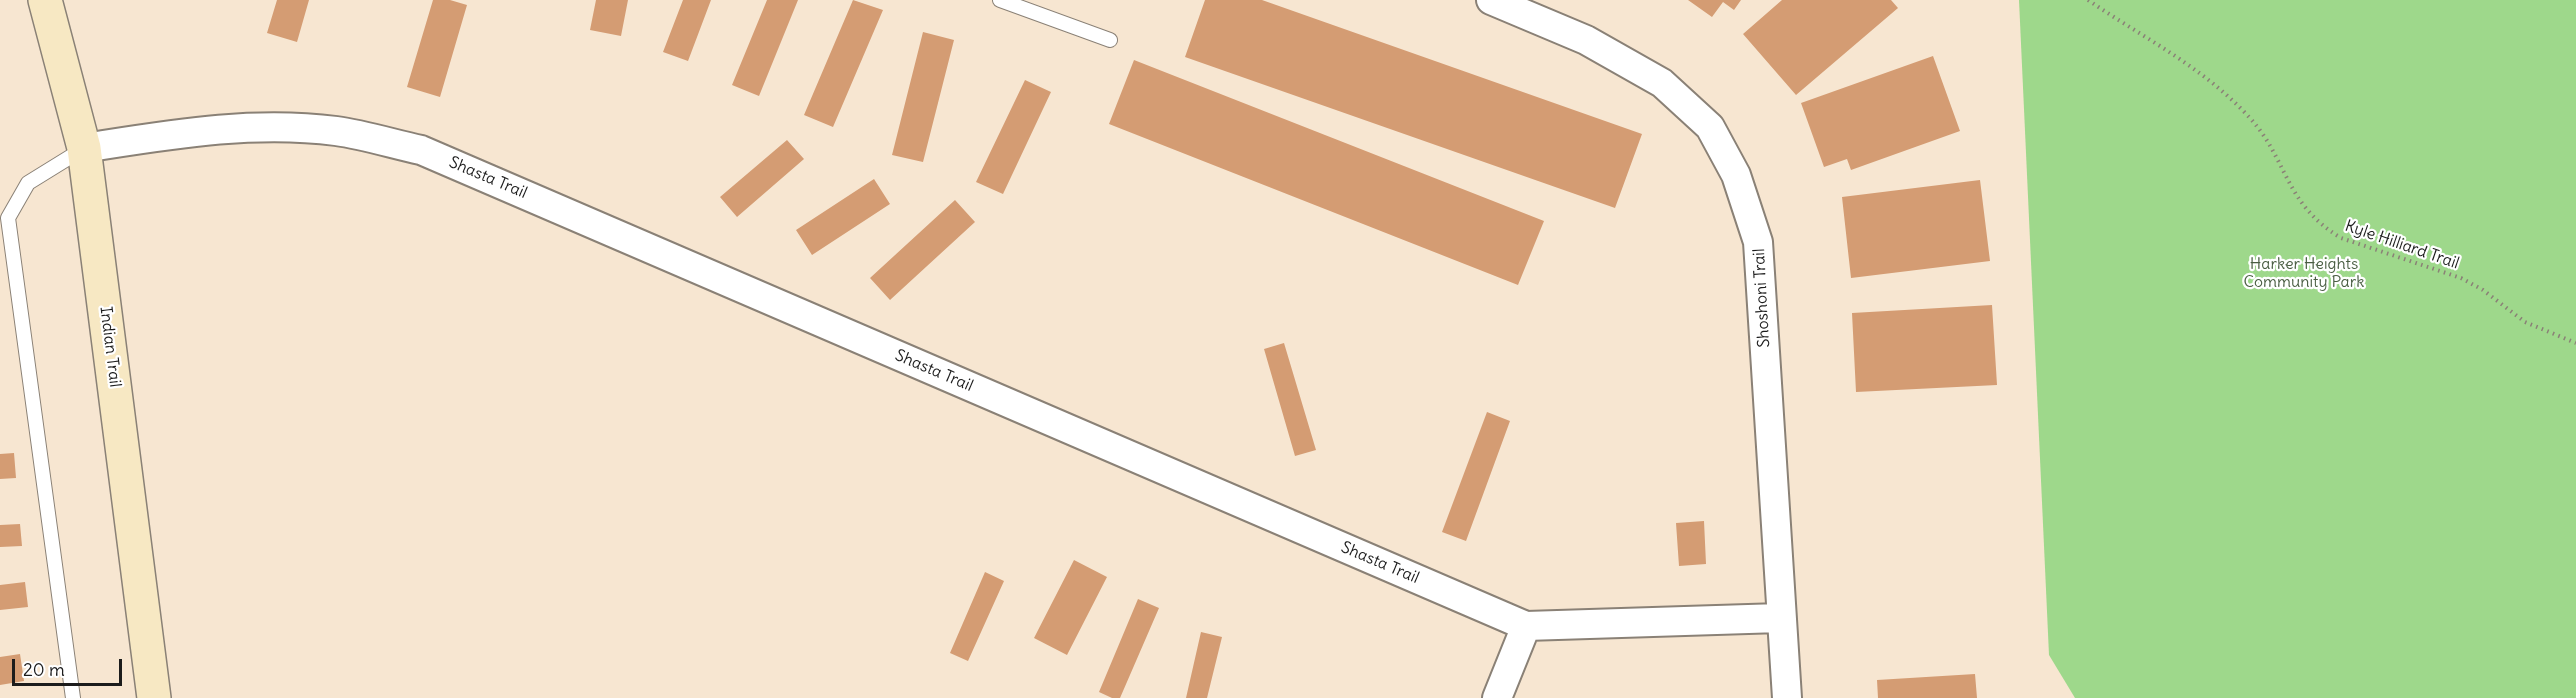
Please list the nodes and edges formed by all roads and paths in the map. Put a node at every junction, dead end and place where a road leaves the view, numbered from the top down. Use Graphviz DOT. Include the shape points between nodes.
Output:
graph roads {
  1 [pos="45,0"];
  2 [pos="1000,0"];
  3 [pos="1491,0"];
  4 [pos="2088,0"];
  5 [pos="1110,40"];
  6 [pos="84,148"];
  7 [pos="2576,343"];
  8 [pos="1780,618"];
  9 [pos="1526,626"];
  10 [pos="73,698"];
  11 [pos="154,698"];
  12 [pos="1497,698"];
  13 [pos="1787,698"];
  1 -- 6 [label="street, Indian Trail"];
  2 -- 5 [label="lane"];
  3 -- 8 [label="street, Shoshoni Trail" via="1586,40 1662,83 1710,127 1736,175 1758,242"];
  4 -- 7 [label="path, Kyle Hilliard Trail" via="2197,70 2232,99 2260,129 2294,194 2325,228 2341,238 2461,278 2525,322"];
  6 -- 9 [label="street, Shasta Trail" via="191,131 264,127 337,131 422,150"];
  6 -- 10 [label="lane" via="28,183 8,218"];
  6 -- 11 [label="street, Indian Trail"];
  8 -- 9 [label="street, Shasta Trail"];
  8 -- 13 [label="street, Shoshoni Trail"];
  9 -- 12 [label="street"];
}
